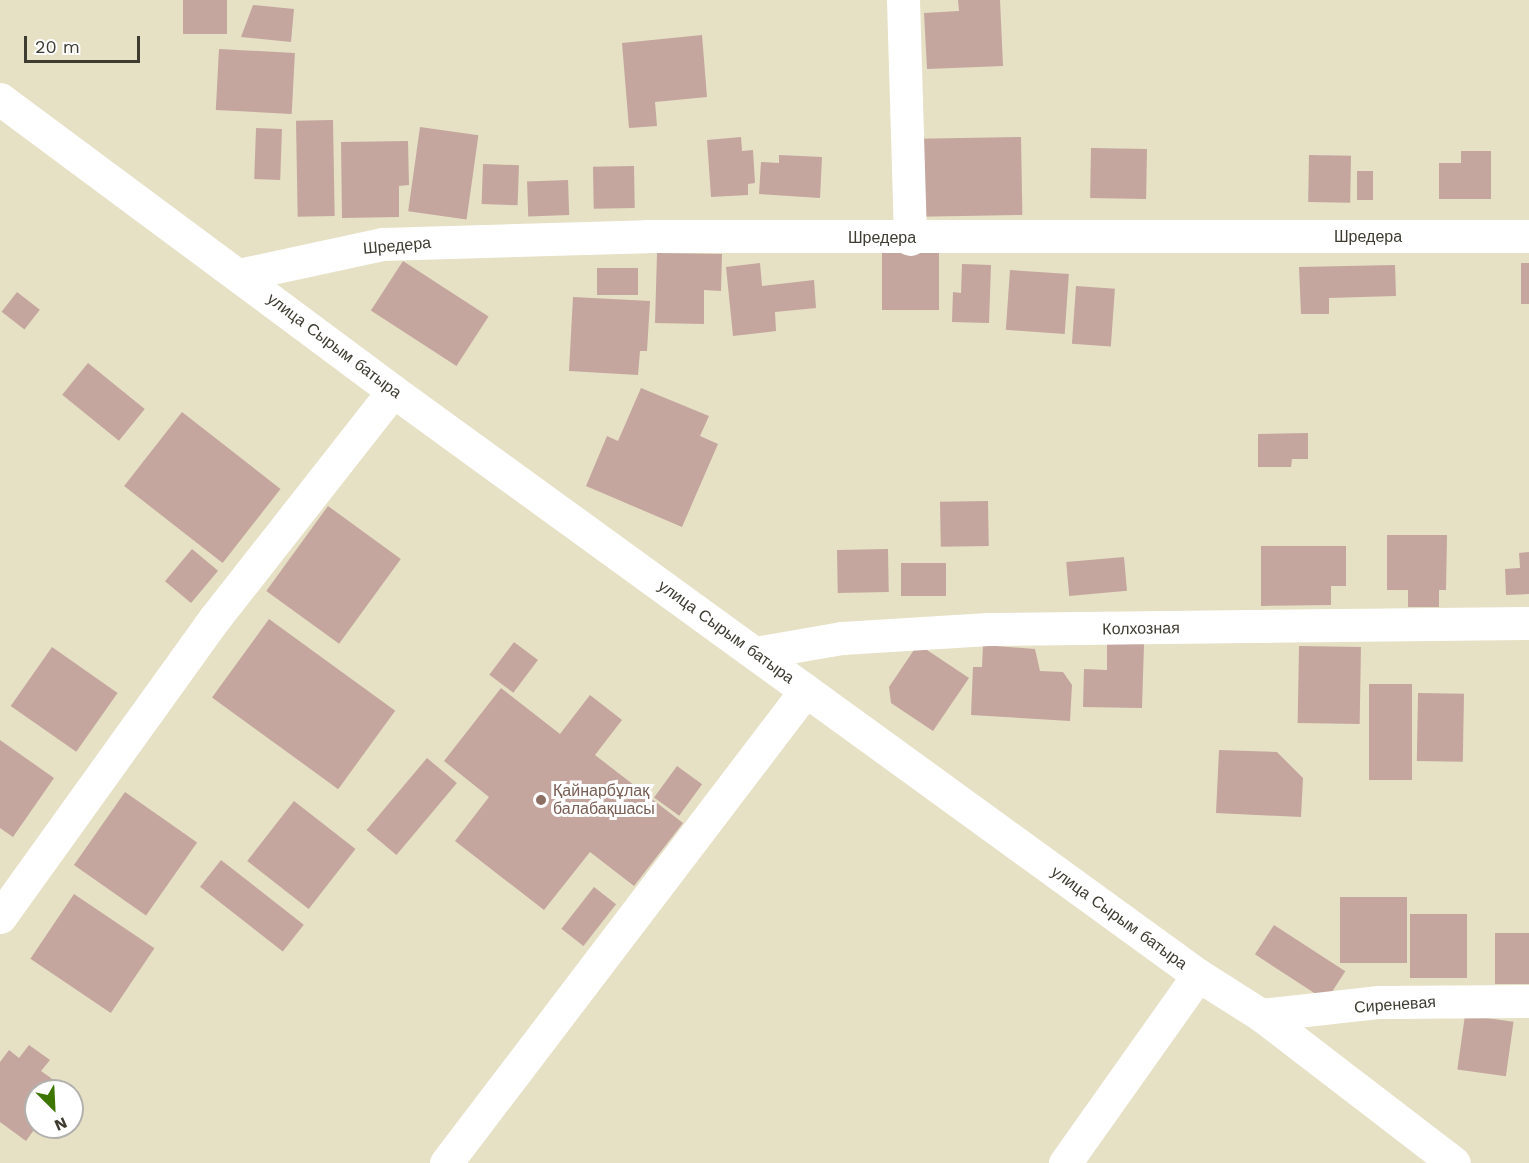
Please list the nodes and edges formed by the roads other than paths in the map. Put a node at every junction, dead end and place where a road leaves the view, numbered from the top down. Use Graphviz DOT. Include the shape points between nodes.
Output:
graph roads {
  1 [pos="903,0"];
  2 [pos="0,99"];
  3 [pos="1529,236"];
  4 [pos="910,239"];
  5 [pos="239,275"];
  6 [pos="393,391"];
  7 [pos="1529,623"];
  8 [pos="755,653"];
  9 [pos="806,690"];
  10 [pos="0,917"];
  11 [pos="1198,975"];
  12 [pos="1529,1001"];
  13 [pos="1261,1015"];
  14 [pos="446,1163"];
  15 [pos="1065,1163"];
  16 [pos="1454,1163"];
  1 -- 4 [label="street"];
  2 -- 5 [label="street, улица Сырым батыра"];
  3 -- 4 [label="street, Шредера"];
  4 -- 5 [label="street, Шредера" via="647,236 382,244"];
  5 -- 6 [label="street, улица Сырым батыра"];
  6 -- 8 [label="street, улица Сырым батыра"];
  6 -- 10 [label="street" via="215,618"];
  7 -- 8 [label="street, Колхозная" via="988,629 842,638"];
  8 -- 9 [label="street, улица Сырым батыра"];
  9 -- 11 [label="street, улица Сырым батыра"];
  9 -- 14 [label="street"];
  11 -- 13 [label="street, улица Сырым батыра"];
  11 -- 15 [label="street"];
  12 -- 13 [label="street, Сиреневая" via="1379,1002"];
  13 -- 16 [label="street, улица Сырым батыра"];
}
